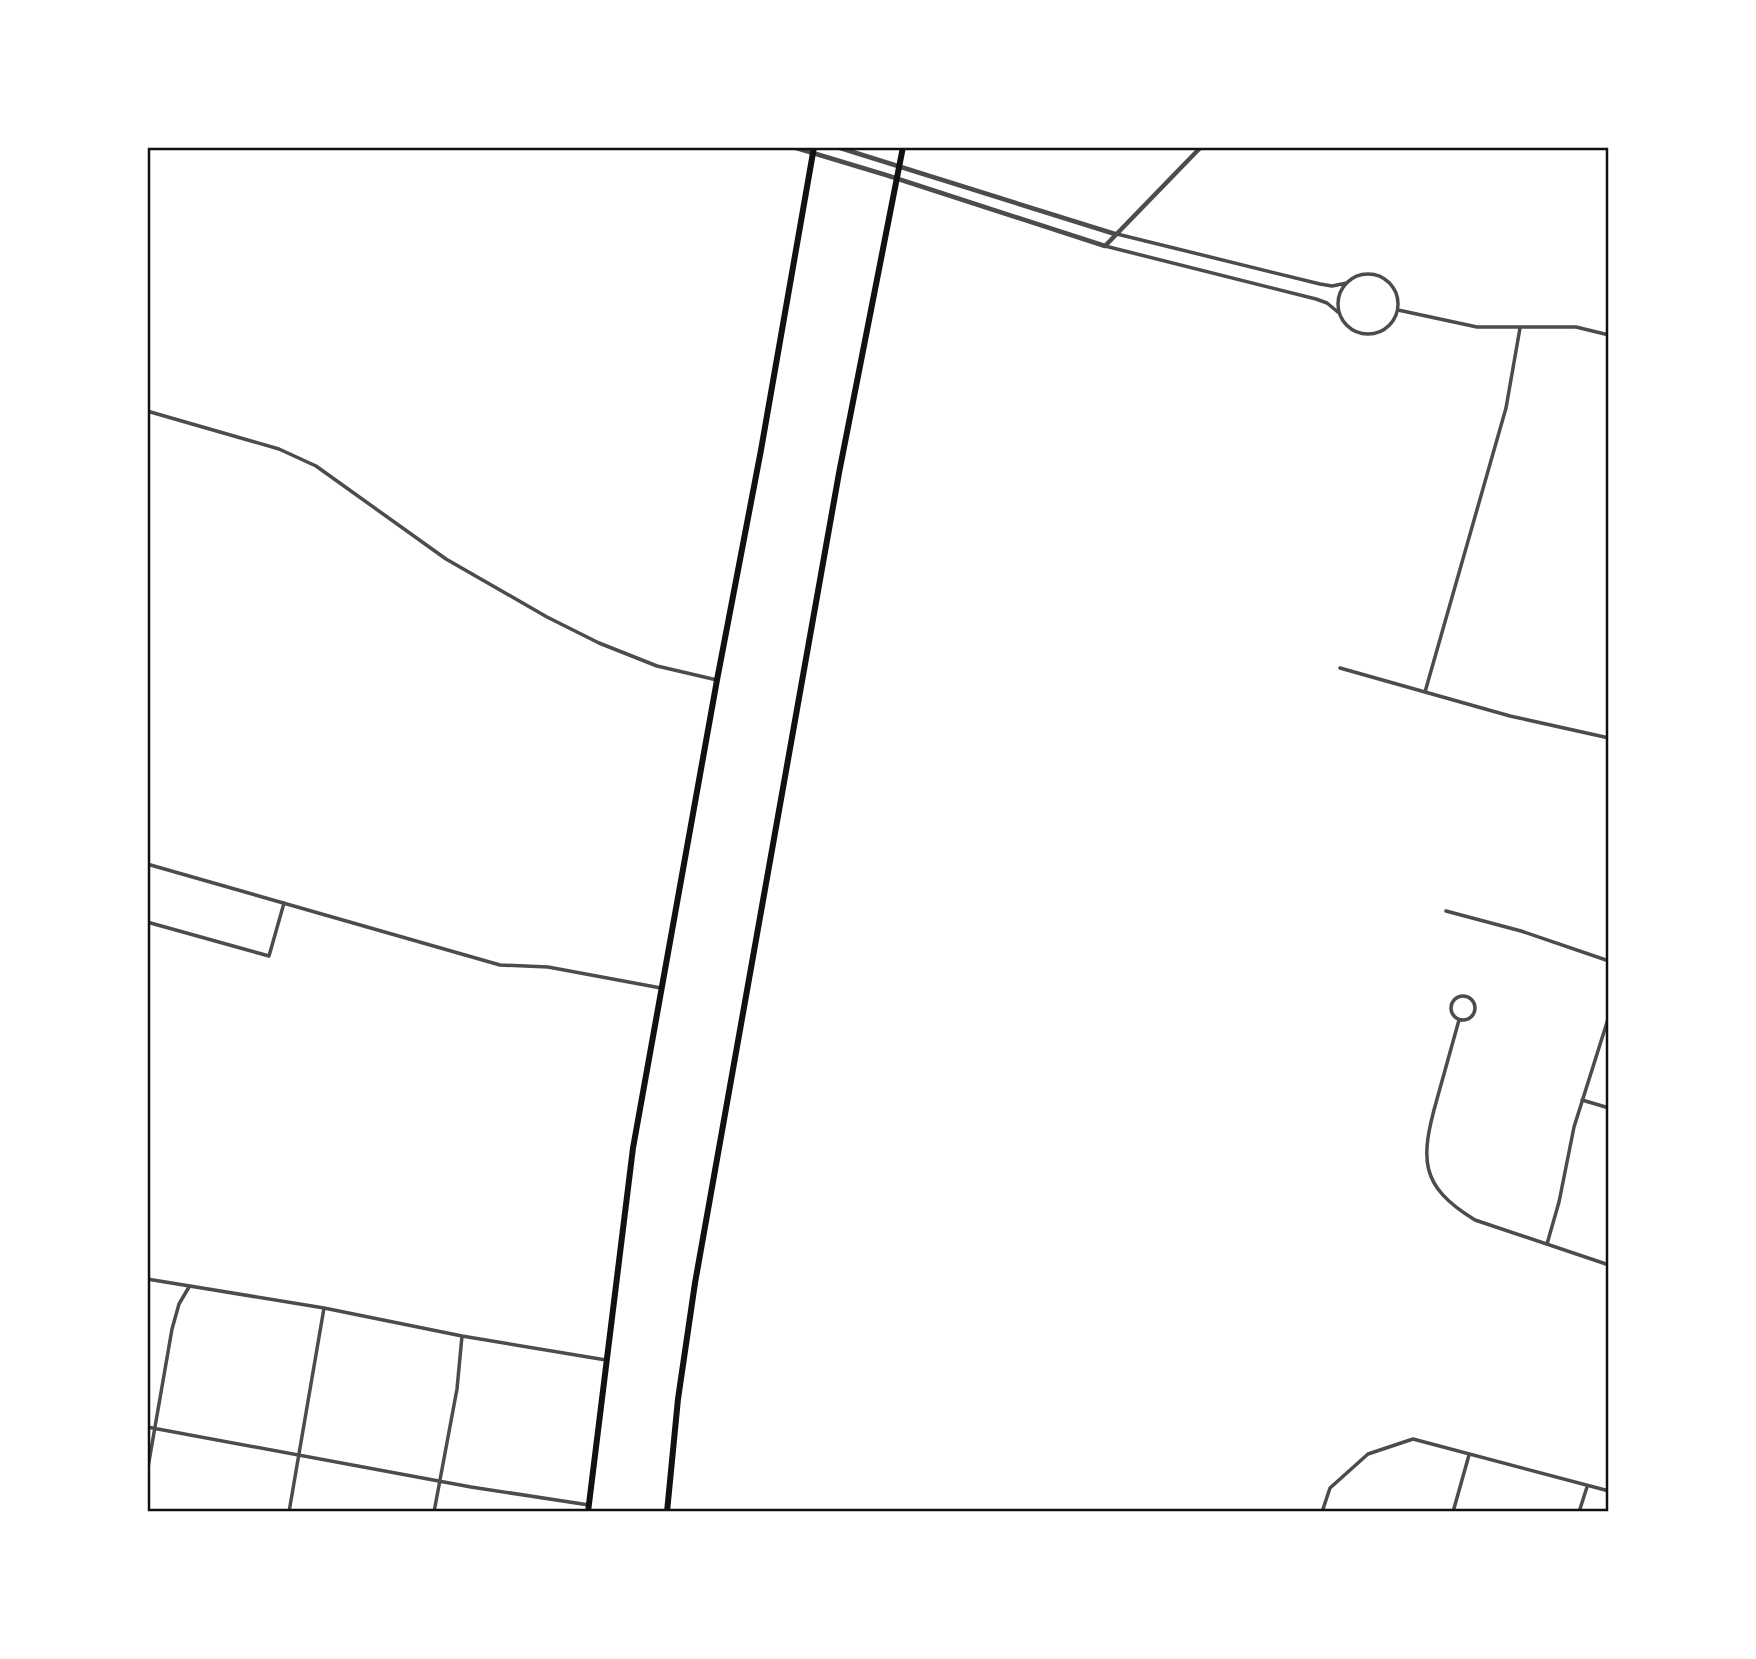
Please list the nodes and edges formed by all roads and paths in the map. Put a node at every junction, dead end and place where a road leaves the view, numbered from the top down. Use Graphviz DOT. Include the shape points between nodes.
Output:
graph roads {
  1 [pos="793,147"];
  2 [pos="837,147"];
  3 [pos="903,147"];
  4 [pos="1201,147"];
  5 [pos="813,150"];
  6 [pos="900,167"];
  7 [pos="898,178"];
  8 [pos="1115,234"];
  9 [pos="1105,246"];
  10 [pos="1347,283"];
  11 [pos="1398,310"];
  12 [pos="1339,313"];
  13 [pos="1520,328"];
  14 [pos="1609,335"];
  15 [pos="147,411"];
  16 [pos="1340,668"];
  17 [pos="717,680"];
  18 [pos="1425,692"];
  19 [pos="1609,738"];
  20 [pos="147,864"];
  21 [pos="284,903"];
  22 [pos="1446,911"];
  23 [pos="147,922"];
  24 [pos="1609,961"];
  25 [pos="661,988"];
  26 [pos="1609,1016"];
  27 [pos="1460,1020"];
  28 [pos="1582,1100"];
  29 [pos="1609,1108"];
  30 [pos="1546,1244"];
  31 [pos="1609,1265"];
  32 [pos="147,1279"];
  33 [pos="188,1287"];
  34 [pos="324,1308"];
  35 [pos="462,1336"];
  36 [pos="606,1360"];
  37 [pos="147,1427"];
  38 [pos="156,1428"];
  39 [pos="300,1455"];
  40 [pos="1469,1455"];
  41 [pos="147,1473"];
  42 [pos="440,1481"];
  43 [pos="1587,1487"];
  44 [pos="1609,1491"];
  45 [pos="589,1509"];
  46 [pos="289,1512"];
  47 [pos="434,1512"];
  48 [pos="667,1512"];
  49 [pos="1322,1512"];
  50 [pos="1453,1512"];
  51 [pos="1579,1512"];
  1 -- 5 [label="street"];
  2 -- 6 [label="street"];
  3 -- 6 [label="main road"];
  4 -- 8 [label="street"];
  5 -- 7 [label="street"];
  5 -- 17 [label="main road"];
  6 -- 7 [label="main road"];
  6 -- 8 [label="street"];
  7 -- 9 [label="street"];
  7 -- 48 [label="main road" via="839,473 708,1203 678,1399"];
  8 -- 9 [label="street"];
  8 -- 10 [label="street" via="1320,284"];
  9 -- 12 [label="street" via="1316,299"];
  10 -- 11 [label="street" via="1370,274 1386,279 1397,293"];
  10 -- 12 [label="street" via="1339,297"];
  11 -- 12 [label="street" via="1388,327 1370,335 1351,329"];
  11 -- 13 [label="street" via="1459,324"];
  13 -- 14 [label="street" via="1576,327"];
  13 -- 18 [label="street" via="1506,408"];
  15 -- 17 [label="street" via="279,449 316,466 446,559 547,617 657,666"];
  16 -- 18 [label="street"];
  17 -- 25 [label="main road"];
  18 -- 19 [label="street"];
  20 -- 21 [label="street"];
  21 -- 23 [label="street" via="269,956"];
  21 -- 25 [label="street" via="500,964 548,967"];
  22 -- 24 [label="street"];
  25 -- 36 [label="main road" via="633,1147"];
  26 -- 28 [label="street"];
  27 -- 27 [label="street" via="1451,1007 1454,999 1465,996 1475,1003 1475,1011 1471,1018"];
  27 -- 30 [label="street" via="1427,1133 1428,1171 1444,1198 1475,1220"];
  28 -- 29 [label="street"];
  28 -- 30 [label="street"];
  30 -- 31 [label="street"];
  32 -- 33 [label="street"];
  33 -- 34 [label="street"];
  33 -- 38 [label="street" via="172,1329"];
  34 -- 35 [label="street"];
  34 -- 39 [label="street"];
  35 -- 36 [label="street"];
  35 -- 42 [label="street"];
  36 -- 45 [label="main road"];
  37 -- 38 [label="street"];
  38 -- 39 [label="street"];
  38 -- 41 [label="street"];
  39 -- 42 [label="street"];
  39 -- 46 [label="street"];
  40 -- 43 [label="street"];
  40 -- 49 [label="street" via="1413,1439 1368,1454 1330,1488"];
  40 -- 50 [label="street"];
  42 -- 45 [label="street"];
  42 -- 47 [label="street"];
  43 -- 44 [label="street"];
  43 -- 51 [label="street"];
}
